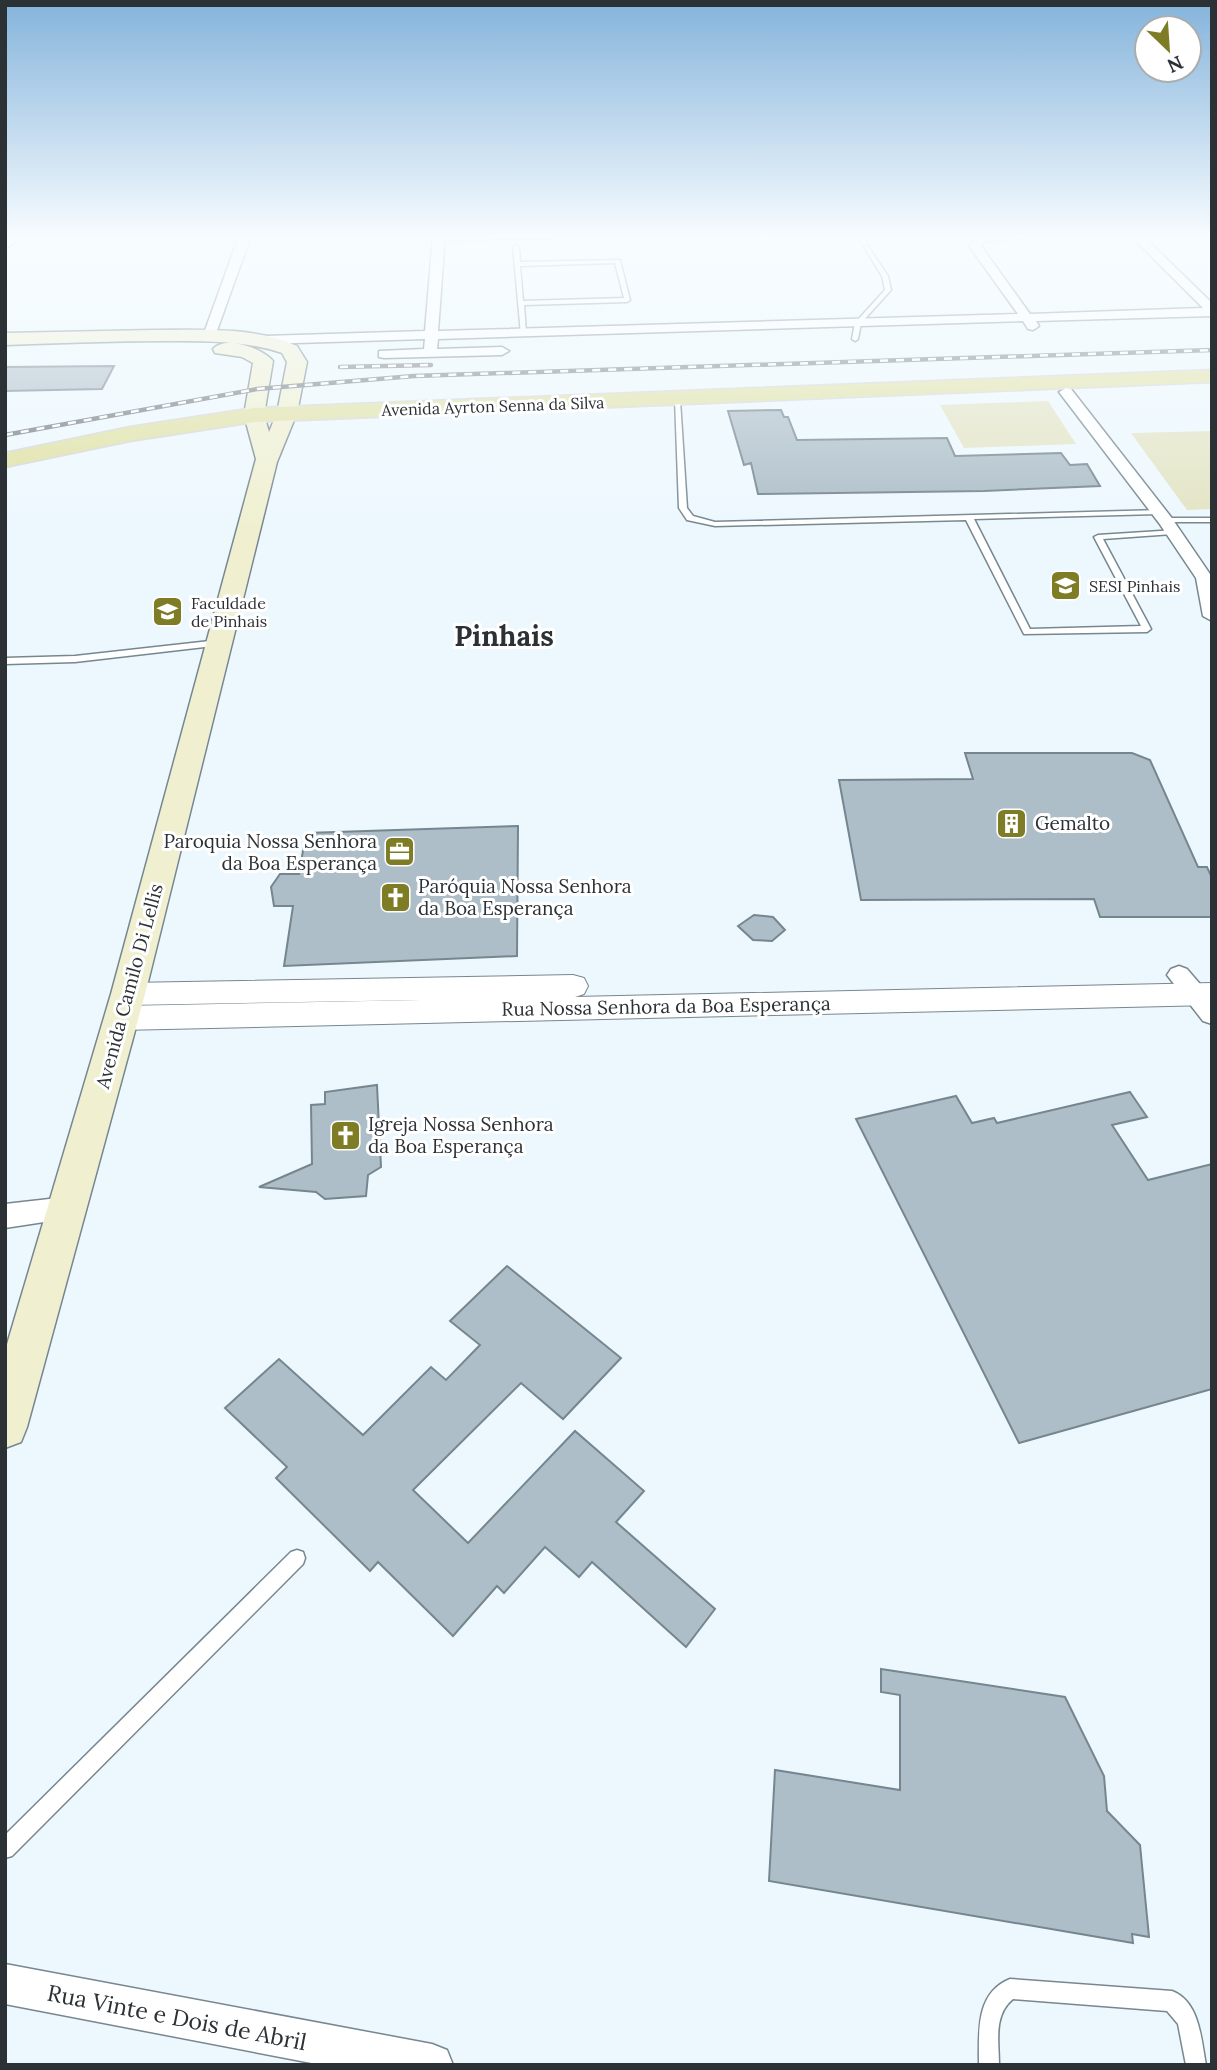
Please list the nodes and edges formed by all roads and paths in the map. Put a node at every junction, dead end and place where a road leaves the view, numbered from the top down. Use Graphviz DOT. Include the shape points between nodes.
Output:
graph roads {
  1 [pos="210,333"];
  2 [pos="431,333"];
  3 [pos="523,333"];
  4 [pos="536,333"];
  5 [pos="856,333"];
  6 [pos="209,336"];
  7 [pos="431,336"];
  8 [pos="5,339"];
  9 [pos="855,339"];
  10 [pos="265,340"];
  11 [pos="5,349"];
  12 [pos="512,350"];
  13 [pos="430,353"];
  14 [pos="376,354"];
  15 [pos="1212,376"];
  16 [pos="1212,386"];
  17 [pos="986,387"];
  18 [pos="1066,392"];
  19 [pos="677,400"];
  20 [pos="287,413"];
  21 [pos="254,415"];
  22 [pos="5,460"];
  23 [pos="266,462"];
  24 [pos="969,517"];
  25 [pos="1166,522"];
  26 [pos="1212,522"];
  27 [pos="1208,578"];
  28 [pos="1212,617"];
  29 [pos="219,643"];
  30 [pos="5,661"];
  31 [pos="1202,991"];
  32 [pos="124,1006"];
  33 [pos="67,1209"];
  34 [pos="5,1216"];
  35 [pos="5,1427"];
  36 [pos="297,1558"];
  37 [pos="5,1849"];
  38 [pos="5,1984"];
  39 [pos="432,2065"];
  40 [pos="989,2065"];
  41 [pos="1196,2065"];
  1 -- 6 [label="street"];
  2 -- 7 [label="street"];
  3 -- 4 [label="street"];
  3 -- 7 [label="street"];
  5 -- 9 [label="lane"];
  6 -- 8 [label="main road"];
  6 -- 10 [label="main road"];
  7 -- 10 [label="street"];
  7 -- 13 [label="street"];
  10 -- 20 [label="main road, Avenida Camilo Di Lellis" via="303,355"];
  11 -- 21 [label="main road, Avenida Camilo Di Lellis" via="247,352 263,361"];
  12 -- 13 [label="street"];
  13 -- 14 [label="street"];
  15 -- 17 [label="main road, Avenida Ayrton Senna da Silva"];
  16 -- 18 [label="main road, Avenida Ayrton Senna da Silva"];
  17 -- 18 [label="main road, Avenida Ayrton Senna da Silva"];
  17 -- 19 [label="main road, Avenida Ayrton Senna da Silva"];
  18 -- 25 [label="street"];
  19 -- 20 [label="main road, Avenida Ayrton Senna da Silva"];
  19 -- 24 [label="lane" via="683,508 690,519 715,524"];
  20 -- 21 [label="main road, Avenida Ayrton Senna da Silva"];
  20 -- 23 [label="main road, Avenida Camilo Di Lellis"];
  21 -- 22 [label="main road, Avenida Ayrton Senna da Silva" via="130,433"];
  21 -- 23 [label="main road, Avenida Camilo Di Lellis"];
  23 -- 29 [label="main road, Avenida Camilo Di Lellis"];
  24 -- 25 [label="lane"];
  24 -- 25 [label="lane" via="1027,632 1147,629 1098,537"];
  25 -- 26 [label="lane"];
  25 -- 27 [label="street"];
  27 -- 28 [label="street"];
  29 -- 30 [label="lane" via="75,659"];
  29 -- 32 [label="main road, Avenida Camilo Di Lellis"];
  31 -- 32 [label="street, Rua Nossa Senhora da Boa Esperança"];
  32 -- 33 [label="main road, Avenida Camilo Di Lellis"];
  33 -- 34 [label="street"];
  33 -- 35 [label="main road, Avenida Camilo Di Lellis"];
  36 -- 37 [label="lane"];
  38 -- 39 [label="street, Rua Vinte e Dois de Abril"];
  40 -- 41 [label="lane" via="990,2013 993,2003 1010,1989 1172,2001 1187,2019"];
}
